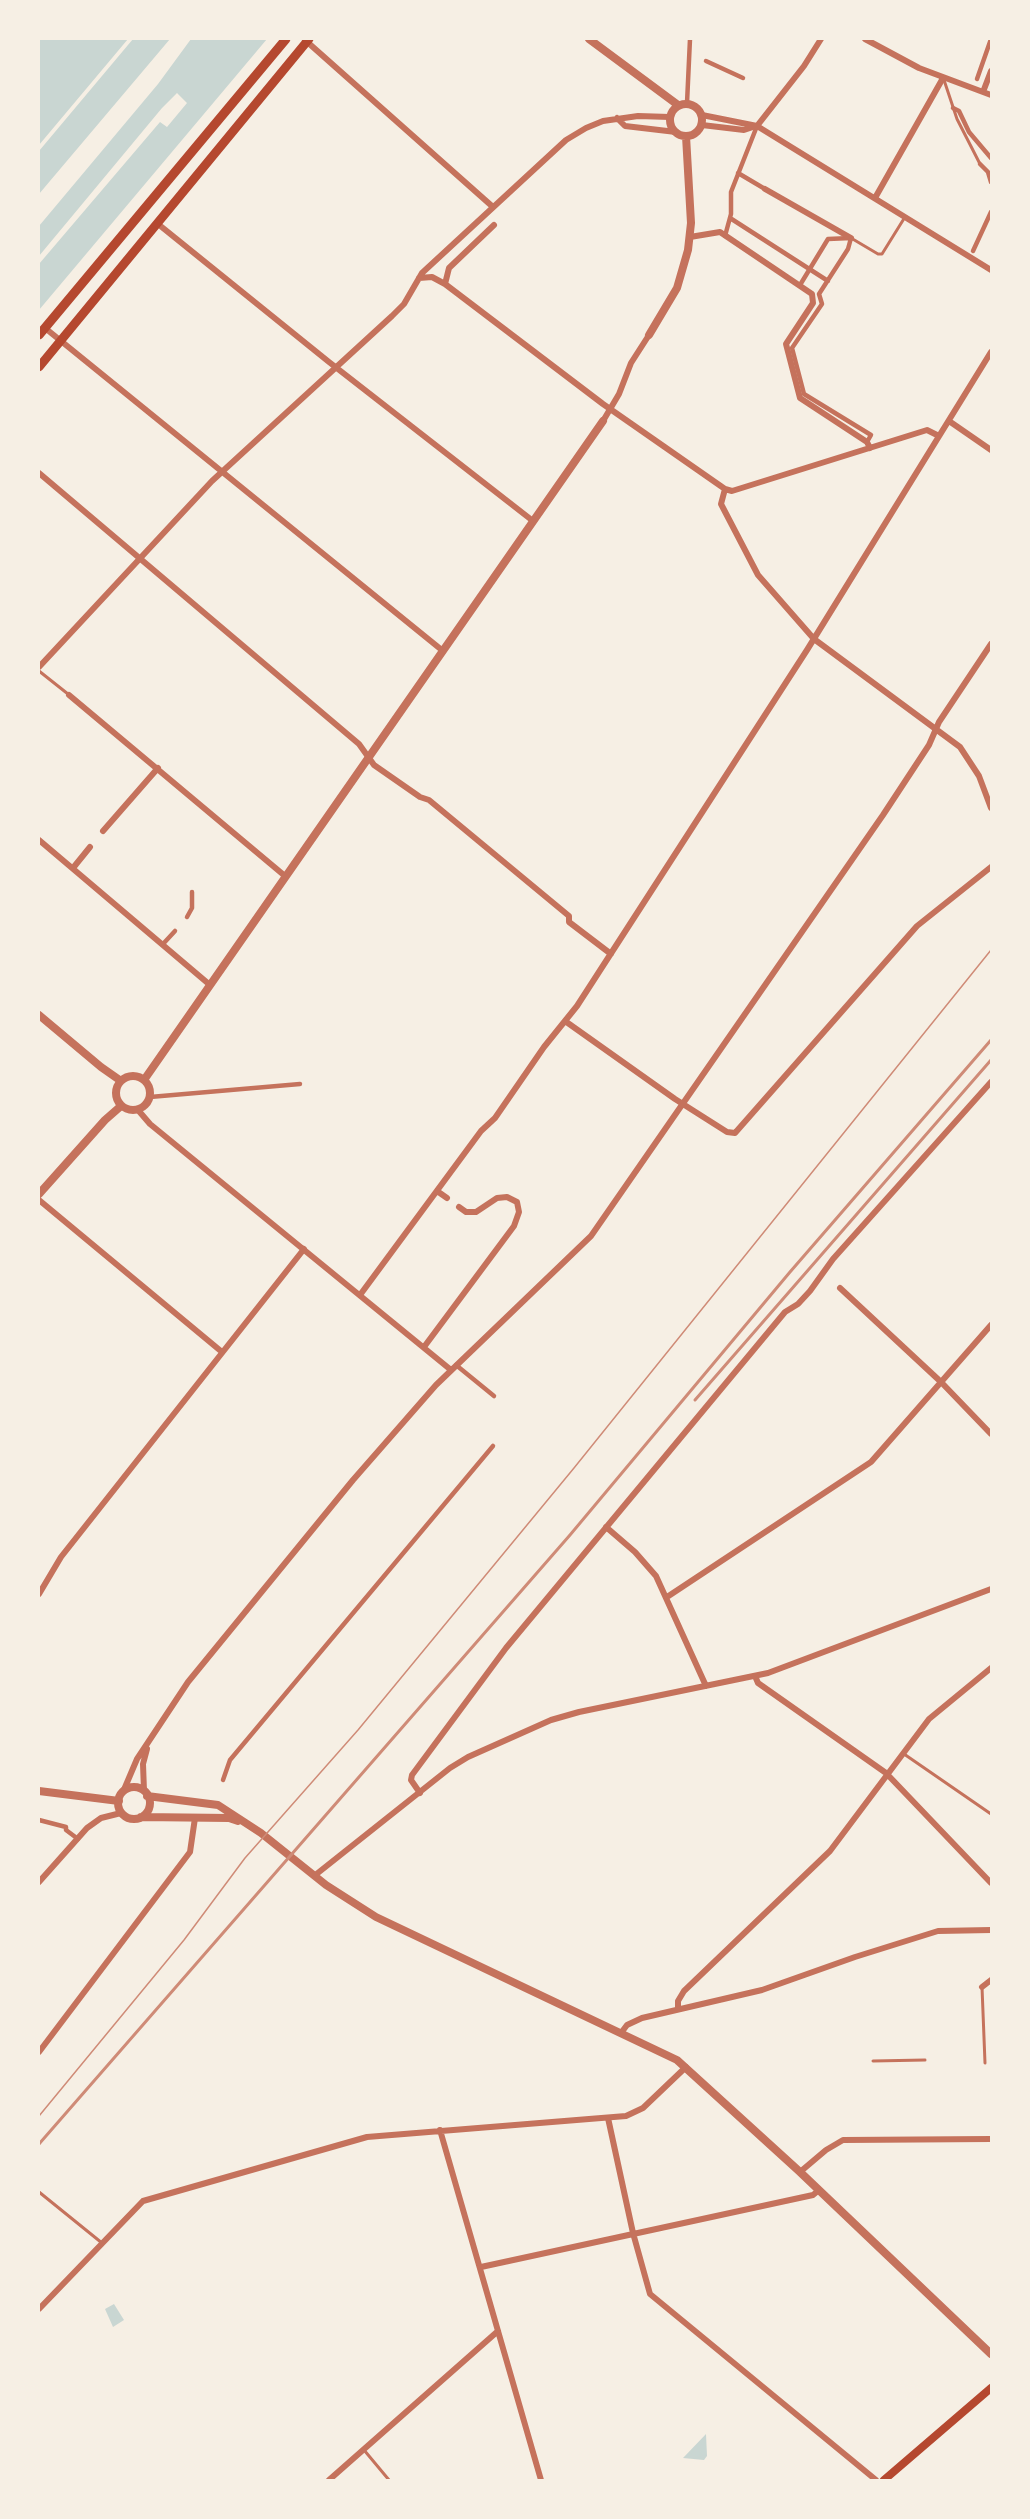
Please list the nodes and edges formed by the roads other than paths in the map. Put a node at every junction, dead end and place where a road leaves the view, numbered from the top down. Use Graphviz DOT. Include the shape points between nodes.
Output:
graph roads {
  1 [pos="286,39"];
  2 [pos="589,39"];
  3 [pos="690,39"];
  4 [pos="821,39"];
  5 [pos="865,39"];
  6 [pos="991,39"];
  7 [pos="306,40"];
  8 [pos="689,56"];
  9 [pos="697,58"];
  10 [pos="706,62"];
  11 [pos="991,70"];
  12 [pos="743,78"];
  13 [pos="943,78"];
  14 [pos="977,79"];
  15 [pos="983,92"];
  16 [pos="991,95"];
  17 [pos="682,104"];
  18 [pos="953,108"];
  19 [pos="702,115"];
  20 [pos="670,117"];
  21 [pos="617,118"];
  22 [pos="702,124"];
  23 [pos="757,126"];
  24 [pos="676,132"];
  25 [pos="686,136"];
  26 [pos="991,158"];
  27 [pos="980,164"];
  28 [pos="738,173"];
  29 [pos="991,182"];
  30 [pos="765,189"];
  31 [pos="874,198"];
  32 [pos="493,207"];
  33 [pos="991,212"];
  34 [pos="905,217"];
  35 [pos="730,218"];
  36 [pos="158,224"];
  37 [pos="494,225"];
  38 [pos="725,236"];
  39 [pos="690,237"];
  40 [pos="851,238"];
  41 [pos="973,251"];
  42 [pos="810,270"];
  43 [pos="991,270"];
  44 [pos="419,278"];
  45 [pos="828,281"];
  46 [pos="445,284"];
  47 [pos="800,285"];
  48 [pos="42,331"];
  49 [pos="649,335"];
  50 [pos="60,342"];
  51 [pos="991,352"];
  52 [pos="988,364"];
  53 [pos="39,367"];
  54 [pos="338,367"];
  55 [pos="611,410"];
  56 [pos="603,421"];
  57 [pos="949,421"];
  58 [pos="939,436"];
  59 [pos="869,445"];
  60 [pos="991,450"];
  61 [pos="221,472"];
  62 [pos="39,473"];
  63 [pos="725,489"];
  64 [pos="533,521"];
  65 [pos="139,558"];
  66 [pos="814,639"];
  67 [pos="991,644"];
  68 [pos="443,651"];
  69 [pos="39,669"];
  70 [pos="69,695"];
  71 [pos="937,728"];
  72 [pos="369,757"];
  73 [pos="158,768"];
  74 [pos="991,808"];
  75 [pos="103,831"];
  76 [pos="39,840"];
  77 [pos="90,847"];
  78 [pos="991,867"];
  79 [pos="73,868"];
  80 [pos="285,876"];
  81 [pos="192,892"];
  82 [pos="187,916"];
  83 [pos="175,931"];
  84 [pos="163,944"];
  85 [pos="610,954"];
  86 [pos="210,985"];
  87 [pos="39,1015"];
  88 [pos="565,1021"];
  89 [pos="144,1080"];
  90 [pos="121,1081"];
  91 [pos="991,1082"];
  92 [pos="300,1084"];
  93 [pos="150,1097"];
  94 [pos="681,1102"];
  95 [pos="122,1106"];
  96 [pos="138,1110"];
  97 [pos="437,1191"];
  98 [pos="39,1194"];
  99 [pos="447,1198"];
  100 [pos="39,1200"];
  101 [pos="459,1207"];
  102 [pos="304,1249"];
  103 [pos="840,1288"];
  104 [pos="360,1295"];
  105 [pos="991,1325"];
  106 [pos="424,1347"];
  107 [pos="222,1352"];
  108 [pos="454,1368"];
  109 [pos="941,1382"];
  110 [pos="494,1396"];
  111 [pos="991,1434"];
  112 [pos="493,1446"];
  113 [pos="606,1527"];
  114 [pos="991,1589"];
  115 [pos="39,1594"];
  116 [pos="667,1597"];
  117 [pos="991,1668"];
  118 [pos="755,1676"];
  119 [pos="706,1686"];
  120 [pos="161,1721"];
  121 [pos="903,1753"];
  122 [pos="886,1773"];
  123 [pos="223,1780"];
  124 [pos="39,1791"];
  125 [pos="123,1792"];
  126 [pos="146,1793"];
  127 [pos="420,1793"];
  128 [pos="118,1801"];
  129 [pos="121,1813"];
  130 [pos="991,1814"];
  131 [pos="141,1817"];
  132 [pos="195,1818"];
  133 [pos="39,1820"];
  134 [pos="248,1825"];
  135 [pos="78,1839"];
  136 [pos="314,1876"];
  137 [pos="39,1882"];
  138 [pos="991,1883"];
  139 [pos="991,1930"];
  140 [pos="991,1980"];
  141 [pos="982,1987"];
  142 [pos="678,2009"];
  143 [pos="621,2033"];
  144 [pos="39,2052"];
  145 [pos="926,2060"];
  146 [pos="873,2061"];
  147 [pos="985,2063"];
  148 [pos="686,2067"];
  149 [pos="608,2118"];
  150 [pos="437,2131"];
  151 [pos="991,2139"];
  152 [pos="800,2172"];
  153 [pos="819,2190"];
  154 [pos="39,2192"];
  155 [pos="633,2233"];
  156 [pos="102,2243"];
  157 [pos="481,2267"];
  158 [pos="39,2308"];
  159 [pos="498,2331"];
  160 [pos="991,2354"];
  161 [pos="991,2388"];
  162 [pos="364,2450"];
  163 [pos="329,2480"];
  164 [pos="389,2480"];
  165 [pos="541,2480"];
  166 [pos="876,2480"];
  167 [pos="884,2480"];
  1 -- 48 [label="main road"];
  2 -- 17 [label="street"];
  3 -- 8 [label="street"];
  4 -- 23 [label="street"];
  5 -- 13 [label="street"];
  6 -- 14 [label="street"];
  7 -- 32 [label="street"];
  7 -- 36 [label="main road"];
  8 -- 9 [label="street"];
  8 -- 17 [label="street"];
  10 -- 12 [label="street"];
  11 -- 15 [label="street"];
  13 -- 15 [label="street"];
  13 -- 18 [label="lane"];
  13 -- 31 [label="street"];
  15 -- 16 [label="street"];
  17 -- 19 [label="street" via="698,108"];
  17 -- 20 [label="street"];
  18 -- 26 [label="street"];
  18 -- 27 [label="lane"];
  19 -- 22 [label="street"];
  19 -- 23 [label="street"];
  20 -- 21 [label="street"];
  20 -- 24 [label="street"];
  21 -- 24 [label="street" via="625,126"];
  21 -- 32 [label="street" via="586,128 566,140"];
  22 -- 23 [label="street" via="744,130"];
  22 -- 25 [label="street" via="696,133"];
  23 -- 28 [label="street"];
  23 -- 31 [label="street"];
  24 -- 25 [label="street"];
  25 -- 39 [label="street"];
  27 -- 29 [label="street" via="988,171"];
  28 -- 30 [label="street"];
  28 -- 35 [label="street" via="730,192"];
  30 -- 40 [label="street"];
  31 -- 34 [label="street"];
  32 -- 44 [label="street"];
  33 -- 41 [label="street"];
  34 -- 40 [label="lane" via="882,254"];
  34 -- 43 [label="street"];
  35 -- 38 [label="street"];
  35 -- 42 [label="street"];
  36 -- 50 [label="main road"];
  36 -- 54 [label="street"];
  37 -- 46 [label="street" via="449,268"];
  38 -- 39 [label="street" via="709,232"];
  38 -- 47 [label="street"];
  39 -- 49 [label="street" via="677,288"];
  40 -- 42 [label="street" via="828,239"];
  40 -- 45 [label="street"];
  42 -- 45 [label="street"];
  42 -- 47 [label="street"];
  44 -- 46 [label="street" via="432,277"];
  44 -- 54 [label="street" via="404,304"];
  45 -- 59 [label="street" via="819,294 822,304 792,348 799,378 804,394 871,435"];
  46 -- 55 [label="street"];
  47 -- 59 [label="street" via="812,294 813,303 786,344 800,398"];
  48 -- 50 [label="street"];
  49 -- 55 [label="street" via="631,363"];
  50 -- 53 [label="main road"];
  50 -- 61 [label="street"];
  51 -- 52 [label="street"];
  52 -- 57 [label="street"];
  54 -- 61 [label="street"];
  54 -- 64 [label="street"];
  55 -- 56 [label="street"];
  55 -- 63 [label="street"];
  56 -- 64 [label="street"];
  57 -- 58 [label="street"];
  57 -- 60 [label="street"];
  58 -- 59 [label="street" via="927,430"];
  58 -- 66 [label="street"];
  59 -- 63 [label="street" via="732,491"];
  61 -- 65 [label="street"];
  61 -- 68 [label="street"];
  62 -- 65 [label="street"];
  63 -- 66 [label="street" via="722,504 758,575"];
  64 -- 68 [label="street"];
  65 -- 69 [label="street"];
  65 -- 72 [label="street" via="359,744"];
  66 -- 71 [label="street"];
  66 -- 85 [label="street"];
  67 -- 71 [label="street"];
  68 -- 72 [label="street"];
  69 -- 70 [label="lane"];
  70 -- 73 [label="street"];
  71 -- 74 [label="street" via="960,747 979,776"];
  71 -- 94 [label="street" via="883,815"];
  72 -- 80 [label="street"];
  72 -- 85 [label="street" via="374,765 429,800"];
  73 -- 75 [label="street"];
  73 -- 80 [label="street"];
  76 -- 79 [label="street"];
  77 -- 79 [label="street"];
  78 -- 94 [label="street" via="916,926 735,1133 727,1132"];
  79 -- 84 [label="street"];
  80 -- 86 [label="street"];
  81 -- 82 [label="street" via="192,908"];
  83 -- 84 [label="street"];
  84 -- 86 [label="street"];
  85 -- 88 [label="street"];
  86 -- 89 [label="street"];
  87 -- 90 [label="street"];
  88 -- 94 [label="street"];
  88 -- 97 [label="street"];
  89 -- 90 [label="street" via="132,1076"];
  89 -- 93 [label="street"];
  90 -- 95 [label="street" via="116,1095"];
  91 -- 113 [label="street" via="833,1259 810,1291 785,1312"];
  92 -- 93 [label="street"];
  93 -- 96 [label="street"];
  94 -- 108 [label="street" via="591,1236"];
  95 -- 96 [label="street"];
  95 -- 98 [label="street"];
  96 -- 102 [label="street" via="150,1124"];
  97 -- 99 [label="street"];
  97 -- 104 [label="street"];
  100 -- 107 [label="street"];
  101 -- 106 [label="street" via="476,1212 497,1198 507,1197 517,1202 519,1212 514,1226"];
  102 -- 104 [label="street"];
  102 -- 107 [label="street"];
  103 -- 109 [label="street"];
  104 -- 106 [label="street"];
  105 -- 109 [label="street"];
  106 -- 108 [label="street"];
  107 -- 115 [label="street" via="61,1557"];
  108 -- 110 [label="street"];
  108 -- 120 [label="street" via="353,1480 188,1682"];
  109 -- 111 [label="street"];
  109 -- 116 [label="street" via="871,1462"];
  112 -- 123 [label="street" via="230,1760"];
  113 -- 116 [label="street" via="648,1565"];
  113 -- 127 [label="street" via="506,1648 412,1775"];
  114 -- 118 [label="street"];
  116 -- 119 [label="street"];
  117 -- 121 [label="street" via="929,1719"];
  118 -- 119 [label="street"];
  118 -- 122 [label="street" via="758,1683"];
  119 -- 127 [label="street" via="551,1720 468,1757"];
  120 -- 125 [label="street" via="137,1759"];
  120 -- 126 [label="street" via="146,1752"];
  121 -- 122 [label="street"];
  121 -- 130 [label="lane"];
  122 -- 138 [label="street"];
  122 -- 142 [label="street" via="830,1851 684,1991"];
  124 -- 128 [label="street"];
  125 -- 126 [label="street" via="136,1788"];
  125 -- 128 [label="street"];
  126 -- 131 [label="street" via="150,1805"];
  126 -- 134 [label="street" via="219,1802"];
  127 -- 136 [label="street"];
  128 -- 129 [label="street"];
  129 -- 131 [label="street" via="132,1819"];
  129 -- 135 [label="street" via="101,1818"];
  131 -- 132 [label="street"];
  132 -- 134 [label="street" via="229,1818"];
  132 -- 144 [label="street" via="190,1852"];
  133 -- 135 [label="street" via="66,1827"];
  134 -- 136 [label="street"];
  135 -- 137 [label="street"];
  136 -- 143 [label="street" via="376,1917"];
  139 -- 142 [label="street" via="938,1931 762,1990"];
  140 -- 141 [label="street"];
  141 -- 147 [label="lane"];
  142 -- 143 [label="street" via="631,2022"];
  143 -- 148 [label="street"];
  145 -- 146 [label="lane"];
  148 -- 149 [label="street" via="643,2108 626,2116"];
  148 -- 152 [label="street"];
  149 -- 150 [label="street"];
  149 -- 155 [label="street"];
  150 -- 156 [label="street" via="367,2137 143,2201"];
  150 -- 157 [label="street"];
  151 -- 152 [label="street" via="843,2140"];
  152 -- 153 [label="street"];
  153 -- 155 [label="street" via="813,2195"];
  153 -- 160 [label="street"];
  154 -- 156 [label="lane"];
  155 -- 157 [label="street"];
  155 -- 166 [label="street" via="650,2294"];
  156 -- 158 [label="street"];
  157 -- 159 [label="street"];
  159 -- 162 [label="street"];
  159 -- 165 [label="street"];
  161 -- 167 [label="main road"];
  162 -- 163 [label="street"];
  162 -- 164 [label="lane"];
}
